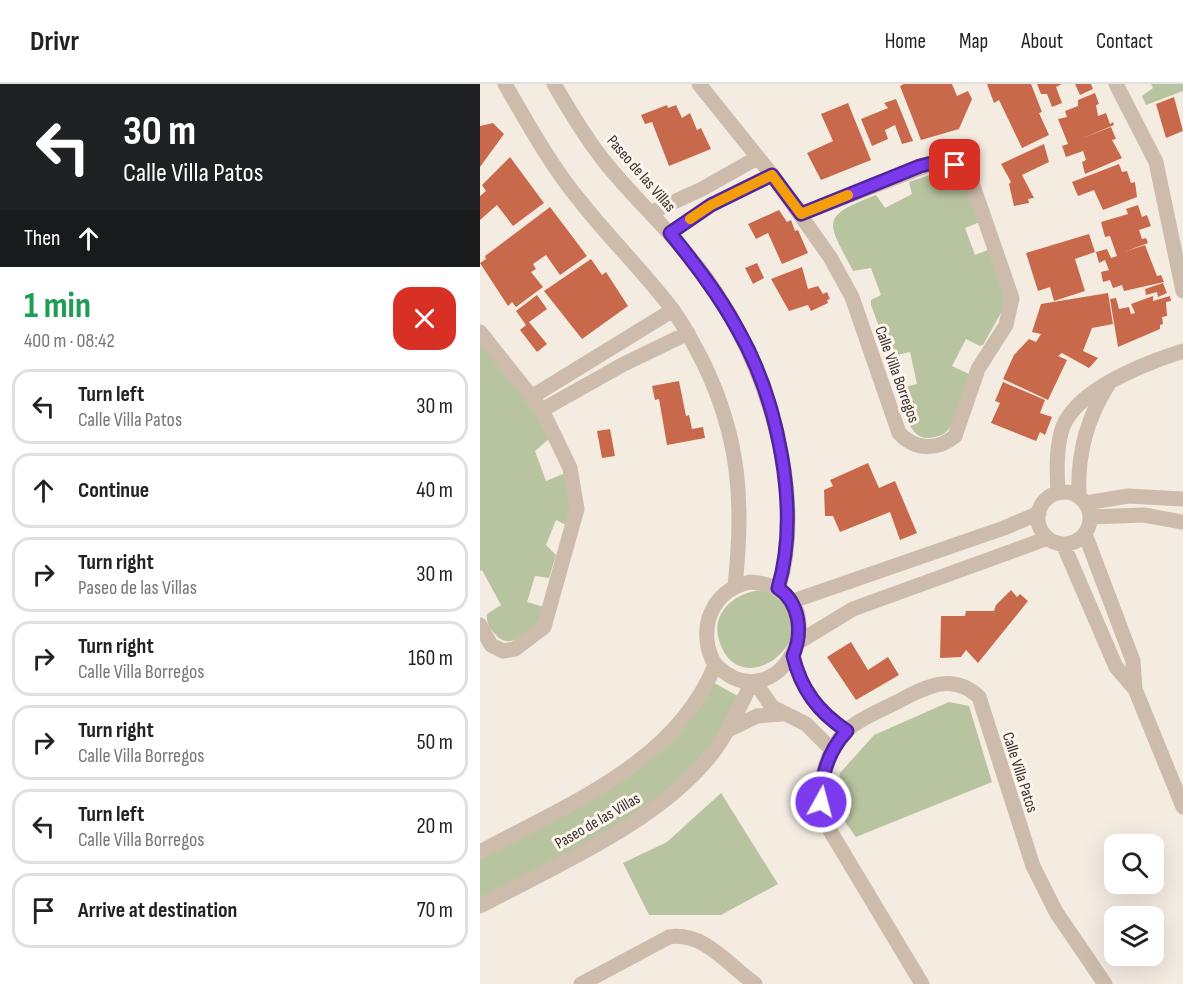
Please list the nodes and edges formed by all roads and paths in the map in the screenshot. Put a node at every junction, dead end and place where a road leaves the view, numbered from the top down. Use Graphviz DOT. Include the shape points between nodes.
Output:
graph roads {
  1 [pos="505,84"];
  2 [pos="554,84"];
  3 [pos="699,84"];
  4 [pos="1116,84"];
  5 [pos="758,158"];
  6 [pos="772,175"];
  7 [pos="702,189"];
  8 [pos="711,205"];
  9 [pos="652,212"];
  10 [pos="801,214"];
  11 [pos="670,233"];
  12 [pos="1183,291"];
  13 [pos="673,310"];
  14 [pos="480,332"];
  15 [pos="688,333"];
  16 [pos="624,340"];
  17 [pos="1183,351"];
  18 [pos="635,358"];
  19 [pos="593,359"];
  20 [pos="605,375"];
  21 [pos="1108,385"];
  22 [pos="533,396"];
  23 [pos="542,410"];
  24 [pos="1061,432"];
  25 [pos="1083,438"];
  26 [pos="1058,493"];
  27 [pos="1177,498"];
  28 [pos="1085,506"];
  29 [pos="1039,513"];
  30 [pos="1177,520"];
  31 [pos="1085,534"];
  32 [pos="1048,538"];
  33 [pos="1063,544"];
  34 [pos="735,585"];
  35 [pos="778,588"];
  36 [pos="1107,593"];
  37 [pos="793,600"];
  38 [pos="1088,602"];
  39 [pos="480,625"];
  40 [pos="795,649"];
  41 [pos="715,665"];
  42 [pos="754,682"];
  43 [pos="1135,690"];
  44 [pos="807,693"];
  45 [pos="788,715"];
  46 [pos="727,731"];
  47 [pos="847,731"];
  48 [pos="832,750"];
  49 [pos="1183,807"];
  50 [pos="480,852"];
  51 [pos="480,906"];
  52 [pos="581,984"];
  53 [pos="755,984"];
  54 [pos="922,984"];
  55 [pos="1105,984"];
  1 -- 13 [label="street" via="579,201"];
  2 -- 9 [label="street, Paseo de las Villas" via="604,161"];
  3 -- 5 [label="street, Calle Villa Borregos"];
  4 -- 12 [label="street" via="1156,162"];
  5 -- 6 [label="street, Calle Villa Borregos"];
  5 -- 7 [label="street"];
  6 -- 8 [label="street"];
  6 -- 10 [label="street, Calle Villa Borregos"];
  7 -- 8 [label="street"];
  7 -- 9 [label="street"];
  8 -- 11 [label="street"];
  9 -- 11 [label="street, Paseo de las Villas"];
  10 -- 10 [label="street, Calle Villa Borregos" via="852,297 899,434 922,447 946,443 955,436 978,369 1006,326 1012,298 970,177 955,165 936,162"];
  11 -- 35 [label="street, Paseo de las Villas" via="739,331 760,379 784,478 786,561"];
  13 -- 15 [label="street"];
  13 -- 16 [label="street"];
  14 -- 22 [label="street"];
  15 -- 18 [label="street"];
  15 -- 34 [label="street" via="717,392 731,433 738,475 740,537"];
  16 -- 18 [label="street"];
  16 -- 19 [label="street"];
  17 -- 21 [label="street" via="1138,367"];
  18 -- 20 [label="street"];
  19 -- 20 [label="street"];
  19 -- 22 [label="street"];
  20 -- 23 [label="street"];
  21 -- 24 [label="street" via="1079,403"];
  21 -- 25 [label="street"];
  22 -- 23 [label="street"];
  23 -- 39 [label="street" via="570,468 577,508 544,627 515,649 503,651 491,645"];
  24 -- 25 [label="street"];
  24 -- 26 [label="street"];
  25 -- 28 [label="street" via="1079,457"];
  26 -- 28 [label="street" via="1072,493"];
  26 -- 29 [label="street" via="1045,500"];
  27 -- 28 [label="street" via="1128,496"];
  27 -- 30 [label="street"];
  28 -- 30 [label="street"];
  28 -- 31 [label="street"];
  29 -- 32 [label="street" via="1040,527"];
  29 -- 37 [label="street"];
  31 -- 33 [label="street" via="1075,542"];
  31 -- 36 [label="street"];
  32 -- 33 [label="street"];
  32 -- 40 [label="street" via="853,609"];
  33 -- 38 [label="street"];
  34 -- 35 [label="street" via="757,582"];
  34 -- 41 [label="street" via="722,596 708,620 706,634"];
  35 -- 37 [label="street"];
  36 -- 38 [label="street"];
  36 -- 43 [label="street" via="1133,661"];
  37 -- 40 [label="street" via="799,631"];
  38 -- 43 [label="street" via="1116,667"];
  40 -- 42 [label="street" via="777,673"];
  40 -- 44 [label="street"];
  41 -- 42 [label="street" via="733,678"];
  41 -- 50 [label="street, Paseo de las Villas" via="709,680 668,734 626,772"];
  42 -- 45 [label="street" via="765,700"];
  42 -- 46 [label="street, Paseo de las Villas"];
  43 -- 49 [label="street"];
  44 -- 45 [label="street"];
  44 -- 47 [label="street" via="818,709"];
  45 -- 46 [label="street" via="757,716"];
  45 -- 48 [label="street" via="814,730"];
  46 -- 51 [label="street, Paseo de las Villas" via="705,761 640,819"];
  47 -- 48 [label="street, Calle Villa Patos"];
  47 -- 55 [label="street, Calle Villa Patos" via="931,684 960,684 978,697 1033,866 1056,912"];
  48 -- 54 [label="street, Calle Villa Patos" via="821,787 822,814"];
  52 -- 53 [label="street" via="682,935 717,953"];
}
